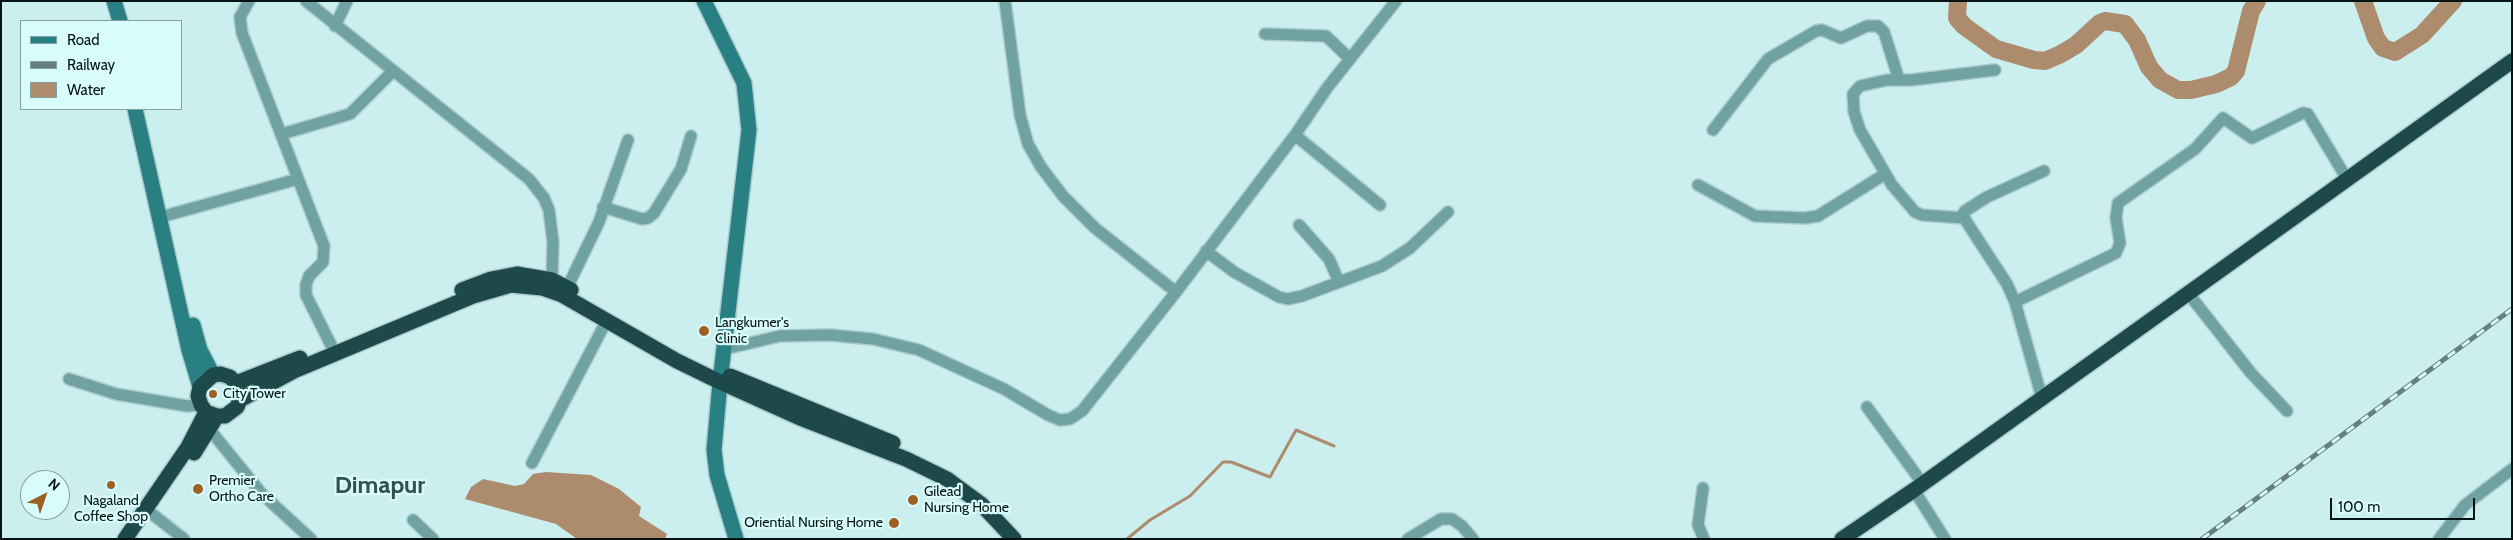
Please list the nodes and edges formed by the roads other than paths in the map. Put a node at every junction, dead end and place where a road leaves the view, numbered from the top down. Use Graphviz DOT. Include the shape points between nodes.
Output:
graph roads {
  1 [pos="104,1"];
  2 [pos="114,1"];
  3 [pos="249,1"];
  4 [pos="306,1"];
  5 [pos="347,1"];
  6 [pos="704,1"];
  7 [pos="1005,1"];
  8 [pos="1396,1"];
  9 [pos="110,20"];
  10 [pos="120,20"];
  11 [pos="335,26"];
  12 [pos="1265,34"];
  13 [pos="1350,59"];
  14 [pos="2512,61"];
  15 [pos="1995,70"];
  16 [pos="393,71"];
  17 [pos="1899,80"];
  18 [pos="135,110"];
  19 [pos="144,110"];
  20 [pos="1713,130"];
  21 [pos="282,134"];
  22 [pos="1295,135"];
  23 [pos="690,136"];
  24 [pos="628,140"];
  25 [pos="2044,171"];
  26 [pos="1885,174"];
  27 [pos="298,179"];
  28 [pos="2347,180"];
  29 [pos="1698,185"];
  30 [pos="1380,206"];
  31 [pos="603,208"];
  32 [pos="1448,212"];
  33 [pos="168,216"];
  34 [pos="1964,218"];
  35 [pos="1299,225"];
  36 [pos="1206,251"];
  37 [pos="552,280"];
  38 [pos="1339,282"];
  39 [pos="567,288"];
  40 [pos="1176,292"];
  41 [pos="2188,293"];
  42 [pos="2015,302"];
  43 [pos="607,320"];
  44 [pos="331,345"];
  45 [pos="725,349"];
  46 [pos="213,375"];
  47 [pos="720,377"];
  48 [pos="69,379"];
  49 [pos="236,383"];
  50 [pos="200,387"];
  51 [pos="2042,398"];
  52 [pos="240,400"];
  53 [pos="1867,407"];
  54 [pos="208,411"];
  55 [pos="2287,411"];
  56 [pos="210,430"];
  57 [pos="532,463"];
  58 [pos="2512,469"];
  59 [pos="1919,487"];
  60 [pos="1703,488"];
  61 [pos="152,513"];
  62 [pos="412,520"];
  63 [pos="1848,537"];
  64 [pos="125,539"];
  65 [pos="134,539"];
  66 [pos="184,539"];
  67 [pos="311,539"];
  68 [pos="433,539"];
  69 [pos="736,539"];
  70 [pos="1014,539"];
  71 [pos="1026,539"];
  72 [pos="1408,539"];
  73 [pos="1473,539"];
  74 [pos="1704,539"];
  75 [pos="1945,539"];
  76 [pos="2439,539"];
  1 -- 9 [label="main road"];
  2 -- 10 [label="main road"];
  3 -- 21 [label="street" via="240,17 242,33"];
  4 -- 11 [label="street"];
  5 -- 11 [label="street"];
  6 -- 45 [label="main road" via="744,83 748,122"];
  7 -- 40 [label="street" via="1020,115 1028,144 1041,167 1063,196 1095,228"];
  8 -- 13 [label="street"];
  11 -- 16 [label="street"];
  12 -- 13 [label="street" via="1326,36"];
  13 -- 22 [label="street"];
  14 -- 28 [label="highway"];
  15 -- 17 [label="street"];
  16 -- 21 [label="street" via="350,114"];
  16 -- 37 [label="street" via="529,178 549,210 553,242"];
  17 -- 20 [label="street" via="1884,32 1878,26 1867,26 1841,38 1822,30 1816,31 1768,59"];
  17 -- 26 [label="street" via="1860,86 1854,94 1854,112 1860,130"];
  18 -- 50 [label="main road"];
  19 -- 33 [label="main road"];
  21 -- 27 [label="street"];
  22 -- 30 [label="street"];
  22 -- 36 [label="street"];
  23 -- 31 [label="street" via="682,169 648,218"];
  24 -- 31 [label="street"];
  25 -- 34 [label="street" via="1988,197 1965,211"];
  26 -- 29 [label="street" via="1818,216 1805,218 1755,216"];
  26 -- 34 [label="street" via="1915,212 1932,218"];
  27 -- 33 [label="street"];
  27 -- 44 [label="street" via="324,246 323,262 309,276 306,295"];
  28 -- 41 [label="highway"];
  28 -- 42 [label="street" via="2310,115 2306,113 2252,138 2223,118 2194,149 2118,203 2116,218 2120,243 2116,253"];
  31 -- 39 [label="street"];
  32 -- 38 [label="street" via="1382,266"];
  33 -- 46 [label="main road" via="196,336"];
  34 -- 42 [label="street" via="2007,284"];
  35 -- 38 [label="street" via="1329,259"];
  36 -- 38 [label="street" via="1234,272 1279,297 1302,296"];
  36 -- 40 [label="street"];
  37 -- 39 [label="highway"];
  37 -- 44 [label="highway" via="517,274 491,279"];
  39 -- 47 [label="highway"];
  40 -- 45 [label="street" via="1082,411 1066,420 1048,415 1004,389 919,350 873,339 830,335 780,336"];
  41 -- 51 [label="highway"];
  41 -- 55 [label="street" via="2251,373"];
  42 -- 51 [label="street"];
  43 -- 47 [label="highway" via="670,357"];
  43 -- 52 [label="highway" via="548,290 511,285 473,296 296,370"];
  43 -- 57 [label="street"];
  44 -- 49 [label="highway"];
  45 -- 47 [label="main road"];
  46 -- 49 [label="highway" via="230,377"];
  46 -- 50 [label="highway"];
  47 -- 69 [label="main road" via="714,450"];
  47 -- 70 [label="highway" via="800,418 906,459 947,479 981,504"];
  47 -- 71 [label="highway" via="938,464 983,494"];
  48 -- 54 [label="street" via="116,394"];
  49 -- 52 [label="highway"];
  50 -- 54 [label="highway" via="198,396"];
  51 -- 59 [label="highway"];
  52 -- 54 [label="highway" via="232,412"];
  53 -- 59 [label="street"];
  54 -- 56 [label="highway"];
  54 -- 64 [label="highway" via="188,447"];
  56 -- 61 [label="highway"];
  56 -- 67 [label="street" via="262,494"];
  58 -- 76 [label="street" via="2465,505"];
  59 -- 63 [label="highway"];
  59 -- 75 [label="street"];
  60 -- 74 [label="street" via="1698,525"];
  61 -- 65 [label="highway"];
  61 -- 66 [label="street"];
  62 -- 68 [label="street"];
  72 -- 73 [label="street" via="1441,519 1452,519"];
}
